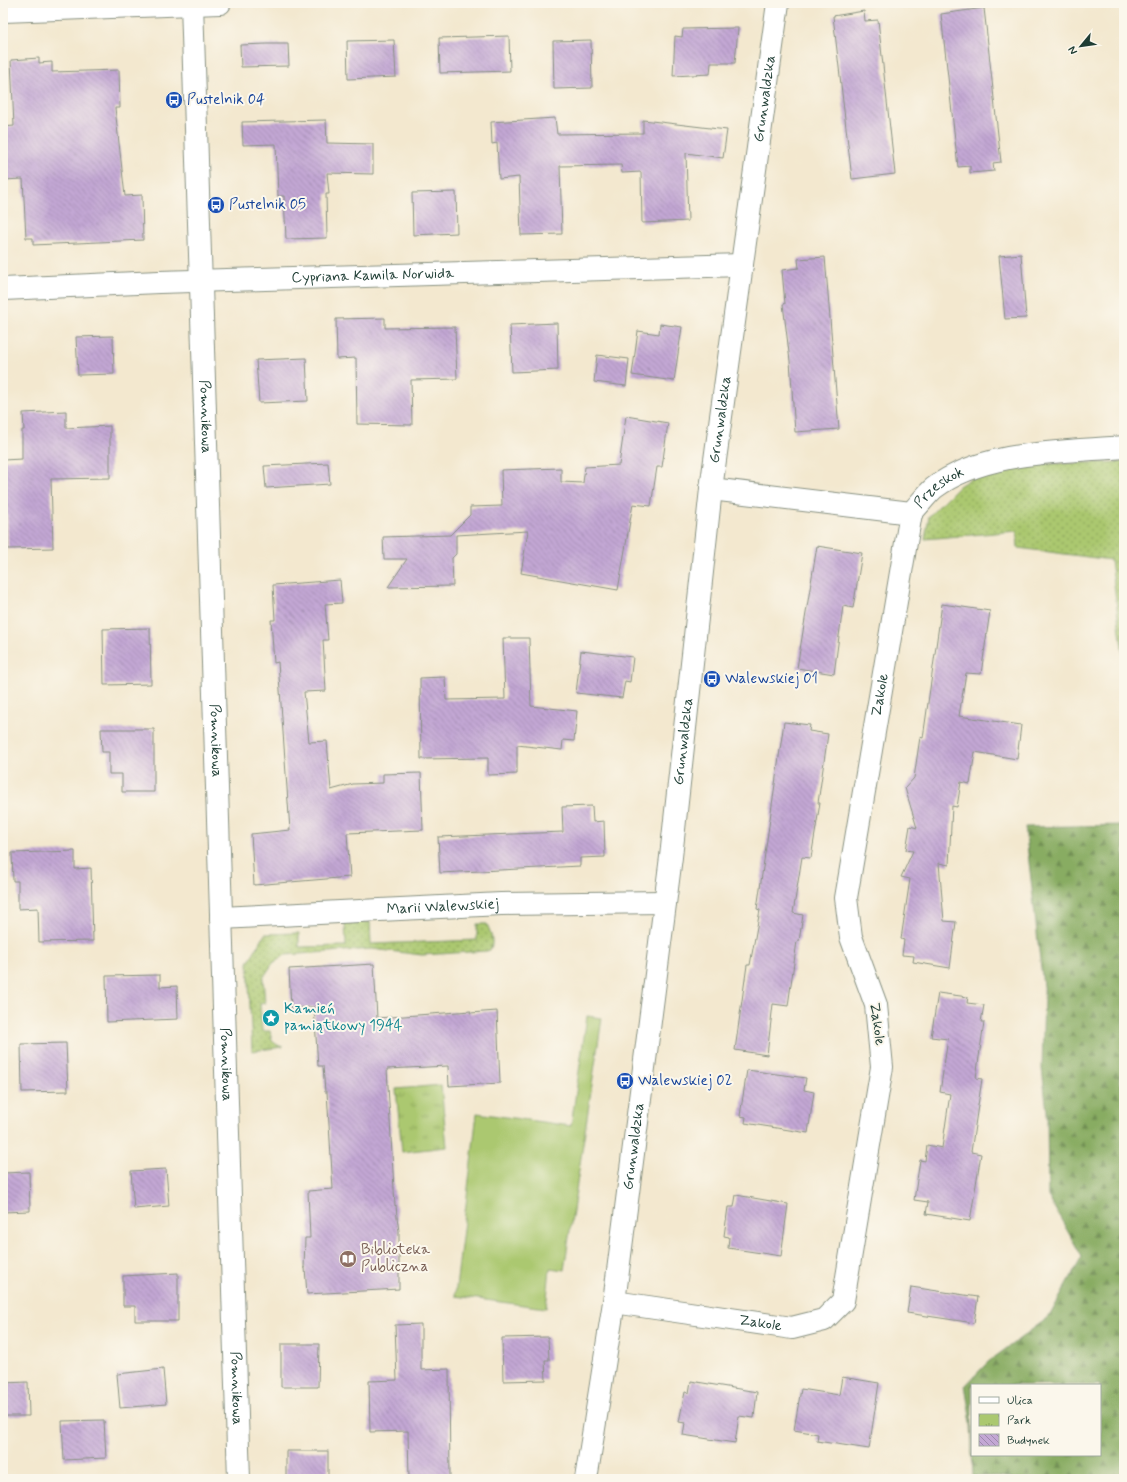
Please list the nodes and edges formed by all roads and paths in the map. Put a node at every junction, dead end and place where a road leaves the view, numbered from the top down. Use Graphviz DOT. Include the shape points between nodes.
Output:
graph roads {
  1 [pos="192,3"];
  2 [pos="220,3"];
  3 [pos="778,3"];
  4 [pos="3,11"];
  5 [pos="742,265"];
  6 [pos="201,281"];
  7 [pos="3,289"];
  8 [pos="1124,447"];
  9 [pos="711,489"];
  10 [pos="911,513"];
  11 [pos="665,902"];
  12 [pos="221,918"];
  13 [pos="614,1302"];
  14 [pos="238,1479"];
  15 [pos="586,1479"];
  1 -- 2 [label="street"];
  1 -- 4 [label="street"];
  1 -- 6 [label="street, Pomnikowa"];
  3 -- 5 [label="street, Grunwaldzka"];
  5 -- 6 [label="street, Cypriana Kamila Norwida"];
  5 -- 9 [label="street, Grunwaldzka"];
  6 -- 7 [label="street, Cypriana Kamila Norwida"];
  6 -- 12 [label="street, Pomnikowa"];
  8 -- 10 [label="street, Przeskok" via="1025,455 993,461 968,470 934,489"];
  9 -- 10 [label="street, Przeskok"];
  9 -- 11 [label="street, Grunwaldzka"];
  10 -- 13 [label="street, Zakole" via="846,898 851,937 876,1006 882,1067 843,1301 824,1320 792,1328"];
  11 -- 12 [label="street, Marii Walewskiej" via="501,904"];
  11 -- 13 [label="street, Grunwaldzka"];
  12 -- 14 [label="street, Pomnikowa"];
  13 -- 15 [label="street, Grunwaldzka"];
}
